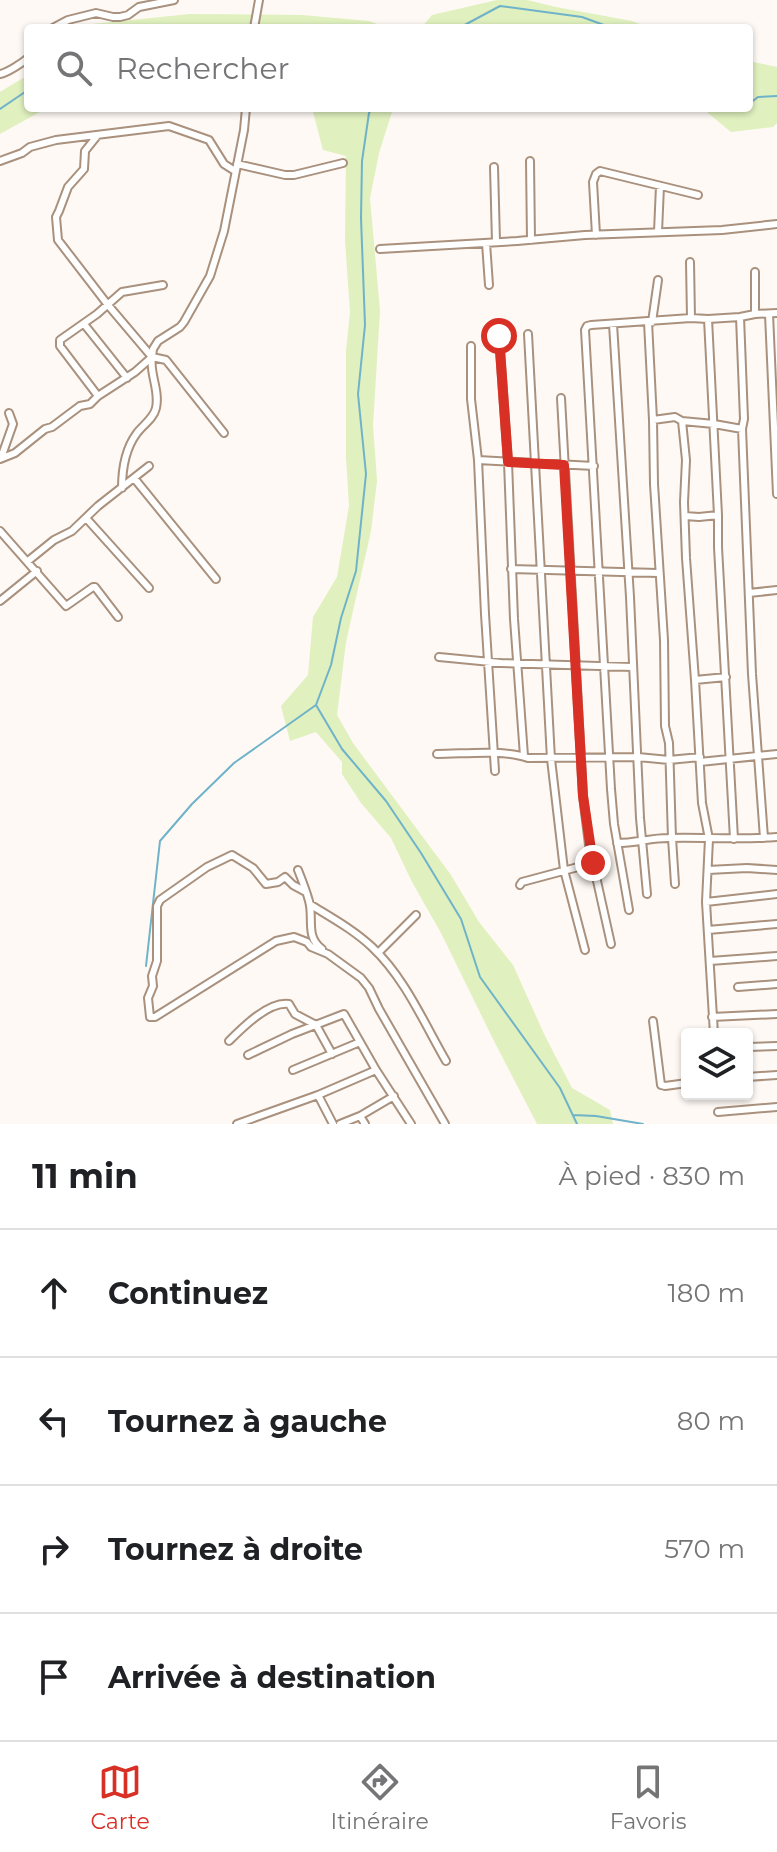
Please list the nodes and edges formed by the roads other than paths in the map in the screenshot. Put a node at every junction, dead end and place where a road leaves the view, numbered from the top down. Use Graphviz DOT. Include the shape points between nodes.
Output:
graph roads {
  1 [pos="174,0"];
  2 [pos="259,0"];
  3 [pos="58,24"];
  4 [pos="255,24"];
  5 [pos="24,60"];
  6 [pos="0,74"];
  7 [pos="245,112"];
  8 [pos="97,136"];
  9 [pos="0,161"];
  10 [pos="530,161"];
  11 [pos="343,163"];
  12 [pos="494,167"];
  13 [pos="236,168"];
  14 [pos="660,186"];
  15 [pos="698,195"];
  16 [pos="777,224"];
  17 [pos="658,232"];
  18 [pos="596,235"];
  19 [pos="531,240"];
  20 [pos="496,242"];
  21 [pos="486,243"];
  22 [pos="380,249"];
  23 [pos="690,262"];
  24 [pos="755,272"];
  25 [pos="658,280"];
  26 [pos="163,285"];
  27 [pos="489,285"];
  28 [pos="108,305"];
  29 [pos="773,313"];
  30 [pos="755,314"];
  31 [pos="740,317"];
  32 [pos="691,318"];
  33 [pos="708,319"];
  34 [pos="650,322"];
  35 [pos="84,324"];
  36 [pos="613,324"];
  37 [pos="528,334"];
  38 [pos="499,336"];
  39 [pos="471,346"];
  40 [pos="152,357"];
  41 [pos="127,378"];
  42 [pos="98,396"];
  43 [pos="561,398"];
  44 [pos="9,413"];
  45 [pos="653,420"];
  46 [pos="682,421"];
  47 [pos="714,424"];
  48 [pos="742,429"];
  49 [pos="224,433"];
  50 [pos="1,459"];
  51 [pos="478,460"];
  52 [pos="508,462"];
  53 [pos="535,464"];
  54 [pos="564,465"];
  55 [pos="149,466"];
  56 [pos="594,466"];
  57 [pos="134,478"];
  58 [pos="122,488"];
  59 [pos="777,494"];
  60 [pos="718,515"];
  61 [pos="685,516"];
  62 [pos="86,518"];
  63 [pos="0,531"];
  64 [pos="28,561"];
  65 [pos="511,569"];
  66 [pos="37,571"];
  67 [pos="541,571"];
  68 [pos="570,571"];
  69 [pos="600,572"];
  70 [pos="628,573"];
  71 [pos="658,573"];
  72 [pos="216,579"];
  73 [pos="149,588"];
  74 [pos="777,590"];
  75 [pos="749,593"];
  76 [pos="0,601"];
  77 [pos="118,617"];
  78 [pos="439,657"];
  79 [pos="487,662"];
  80 [pos="517,664"];
  81 [pos="546,665"];
  82 [pos="575,665"];
  83 [pos="603,665"];
  84 [pos="632,667"];
  85 [pos="726,677"];
  86 [pos="695,680"];
  87 [pos="437,754"];
  88 [pos="494,754"];
  89 [pos="777,754"];
  90 [pos="524,756"];
  91 [pos="758,756"];
  92 [pos="638,757"];
  93 [pos="609,758"];
  94 [pos="551,759"];
  95 [pos="581,759"];
  96 [pos="729,759"];
  97 [pos="669,760"];
  98 [pos="700,760"];
  99 [pos="495,771"];
  100 [pos="777,837"];
  101 [pos="672,838"];
  102 [pos="764,838"];
  103 [pos="709,839"];
  104 [pos="734,839"];
  105 [pos="642,842"];
  106 [pos="617,843"];
  107 [pos="593,863"];
  108 [pos="298,870"];
  109 [pos="564,870"];
  110 [pos="708,870"];
  111 [pos="777,870"];
  112 [pos="675,884"];
  113 [pos="520,885"];
  114 [pos="306,892"];
  115 [pos="647,894"];
  116 [pos="777,894"];
  117 [pos="706,902"];
  118 [pos="311,905"];
  119 [pos="629,910"];
  120 [pos="416,915"];
  121 [pos="777,924"];
  122 [pos="708,930"];
  123 [pos="611,944"];
  124 [pos="585,950"];
  125 [pos="378,953"];
  126 [pos="777,956"];
  127 [pos="710,961"];
  128 [pos="343,964"];
  129 [pos="777,984"];
  130 [pos="738,987"];
  131 [pos="777,1014"];
  132 [pos="712,1017"];
  133 [pos="653,1021"];
  134 [pos="316,1025"];
  135 [pos="713,1028"];
  136 [pos="229,1041"];
  137 [pos="360,1042"];
  138 [pos="777,1046"];
  139 [pos="753,1047"];
  140 [pos="332,1054"];
  141 [pos="248,1055"];
  142 [pos="446,1061"];
  143 [pos="293,1070"];
  144 [pos="376,1070"];
  145 [pos="777,1075"];
  146 [pos="753,1077"];
  147 [pos="681,1084"];
  148 [pos="318,1095"];
  149 [pos="394,1096"];
  150 [pos="777,1107"];
  151 [pos="718,1112"];
  152 [pos="360,1116"];
  153 [pos="237,1124"];
  154 [pos="333,1124"];
  155 [pos="340,1124"];
  156 [pos="365,1124"];
  157 [pos="411,1124"];
  158 [pos="445,1124"];
  1 -- 3 [label="street" via="120,17 96,13"];
  2 -- 4 [label="street"];
  5 -- 6 [label="street"];
  7 -- 13 [label="street"];
  8 -- 9 [label="street" via="56,140"];
  8 -- 13 [label="street" via="169,126 209,140 224,164"];
  8 -- 28 [label="street" via="85,151 84,169 68,187 56,217 56,234"];
  10 -- 19 [label="street"];
  11 -- 13 [label="street" via="294,175"];
  12 -- 20 [label="street"];
  13 -- 40 [label="street" via="210,276 184,322 158,341"];
  14 -- 15 [label="street"];
  14 -- 17 [label="street"];
  14 -- 18 [label="street" via="596,174"];
  16 -- 17 [label="street"];
  17 -- 18 [label="street"];
  18 -- 19 [label="street"];
  19 -- 20 [label="street"];
  20 -- 21 [label="street"];
  21 -- 22 [label="street"];
  21 -- 27 [label="street"];
  23 -- 32 [label="street"];
  24 -- 30 [label="street"];
  25 -- 34 [label="street"];
  26 -- 28 [label="street" via="122,292"];
  28 -- 35 [label="street"];
  28 -- 40 [label="street"];
  29 -- 30 [label="street"];
  29 -- 59 [label="street"];
  30 -- 31 [label="street"];
  31 -- 33 [label="street"];
  31 -- 48 [label="street"];
  32 -- 33 [label="street"];
  32 -- 34 [label="street"];
  33 -- 47 [label="street"];
  34 -- 36 [label="street"];
  34 -- 45 [label="street"];
  35 -- 41 [label="street"];
  35 -- 42 [label="street" via="59,343"];
  36 -- 56 [label="street" via="585,330"];
  36 -- 70 [label="street"];
  37 -- 53 [label="street"];
  38 -- 52 [label="street"];
  39 -- 51 [label="street"];
  40 -- 41 [label="street"];
  40 -- 49 [label="street" via="166,360"];
  40 -- 58 [label="street" via="156,410 137,432 123,462"];
  41 -- 42 [label="street"];
  42 -- 50 [label="street"];
  43 -- 54 [label="street"];
  44 -- 50 [label="street" via="13,425"];
  45 -- 46 [label="street" via="668,416"];
  45 -- 71 [label="street"];
  46 -- 47 [label="street"];
  46 -- 61 [label="street"];
  47 -- 48 [label="street"];
  47 -- 60 [label="street"];
  48 -- 75 [label="street"];
  51 -- 52 [label="street"];
  51 -- 79 [label="street"];
  52 -- 53 [label="street"];
  52 -- 65 [label="street"];
  53 -- 54 [label="street"];
  53 -- 67 [label="street"];
  54 -- 56 [label="street"];
  54 -- 68 [label="street"];
  55 -- 57 [label="street"];
  56 -- 69 [label="street"];
  57 -- 58 [label="street"];
  57 -- 72 [label="street"];
  58 -- 62 [label="street"];
  60 -- 61 [label="street"];
  60 -- 85 [label="street"];
  61 -- 86 [label="street"];
  62 -- 64 [label="street"];
  62 -- 73 [label="street"];
  63 -- 64 [label="street"];
  64 -- 66 [label="street"];
  65 -- 67 [label="street"];
  65 -- 80 [label="street"];
  66 -- 76 [label="street"];
  66 -- 77 [label="street" via="66,606 95,587"];
  67 -- 68 [label="street"];
  67 -- 81 [label="street"];
  68 -- 69 [label="street"];
  68 -- 82 [label="street"];
  69 -- 70 [label="street"];
  69 -- 83 [label="street"];
  70 -- 71 [label="street"];
  70 -- 84 [label="street"];
  71 -- 97 [label="street"];
  74 -- 75 [label="street"];
  75 -- 91 [label="street"];
  78 -- 79 [label="street"];
  79 -- 80 [label="street"];
  79 -- 88 [label="street"];
  80 -- 81 [label="street"];
  80 -- 90 [label="street"];
  81 -- 82 [label="street"];
  81 -- 94 [label="street"];
  82 -- 83 [label="street"];
  82 -- 95 [label="street"];
  83 -- 84 [label="street"];
  83 -- 93 [label="street"];
  84 -- 92 [label="street"];
  85 -- 86 [label="street"];
  85 -- 96 [label="street"];
  86 -- 98 [label="street"];
  87 -- 88 [label="street"];
  88 -- 90 [label="street"];
  88 -- 99 [label="street"];
  89 -- 91 [label="street"];
  90 -- 94 [label="street"];
  91 -- 96 [label="street"];
  91 -- 102 [label="street"];
  92 -- 93 [label="street"];
  92 -- 97 [label="street"];
  92 -- 105 [label="street"];
  93 -- 95 [label="street"];
  93 -- 106 [label="street"];
  94 -- 95 [label="street"];
  94 -- 109 [label="street"];
  95 -- 107 [label="street"];
  96 -- 98 [label="street"];
  96 -- 104 [label="street"];
  97 -- 98 [label="street"];
  97 -- 101 [label="street"];
  98 -- 103 [label="street"];
  100 -- 102 [label="street"];
  101 -- 103 [label="street"];
  101 -- 105 [label="street"];
  101 -- 112 [label="street"];
  102 -- 104 [label="street"];
  103 -- 104 [label="street"];
  103 -- 110 [label="street"];
  105 -- 106 [label="street"];
  105 -- 115 [label="street"];
  106 -- 119 [label="street"];
  107 -- 109 [label="street"];
  107 -- 123 [label="street"];
  108 -- 114 [label="street"];
  109 -- 113 [label="street"];
  109 -- 124 [label="street"];
  110 -- 111 [label="street"];
  110 -- 117 [label="street"];
  114 -- 118 [label="street"];
  114 -- 128 [label="street" via="285,877 266,884 232,855 160,900 150,1017 281,939 307,942"];
  116 -- 117 [label="street"];
  117 -- 122 [label="street"];
  118 -- 125 [label="street"];
  118 -- 128 [label="street" via="310,926 317,945"];
  120 -- 125 [label="street"];
  121 -- 122 [label="street"];
  122 -- 127 [label="street"];
  125 -- 142 [label="street" via="409,993"];
  126 -- 127 [label="street"];
  127 -- 132 [label="street"];
  128 -- 158 [label="street" via="369,988"];
  129 -- 130 [label="street"];
  131 -- 132 [label="street"];
  132 -- 135 [label="street"];
  133 -- 147 [label="street" via="661,1085"];
  134 -- 136 [label="street" via="281,1003"];
  134 -- 137 [label="street" via="344,1014"];
  134 -- 140 [label="street"];
  134 -- 141 [label="street"];
  137 -- 140 [label="street"];
  137 -- 144 [label="street"];
  138 -- 139 [label="street"];
  140 -- 143 [label="street"];
  144 -- 148 [label="street"];
  144 -- 149 [label="street"];
  145 -- 146 [label="street"];
  148 -- 153 [label="street"];
  148 -- 154 [label="street"];
  149 -- 152 [label="street"];
  149 -- 157 [label="street"];
  150 -- 151 [label="street"];
  152 -- 155 [label="street"];
  152 -- 156 [label="street"];
}
